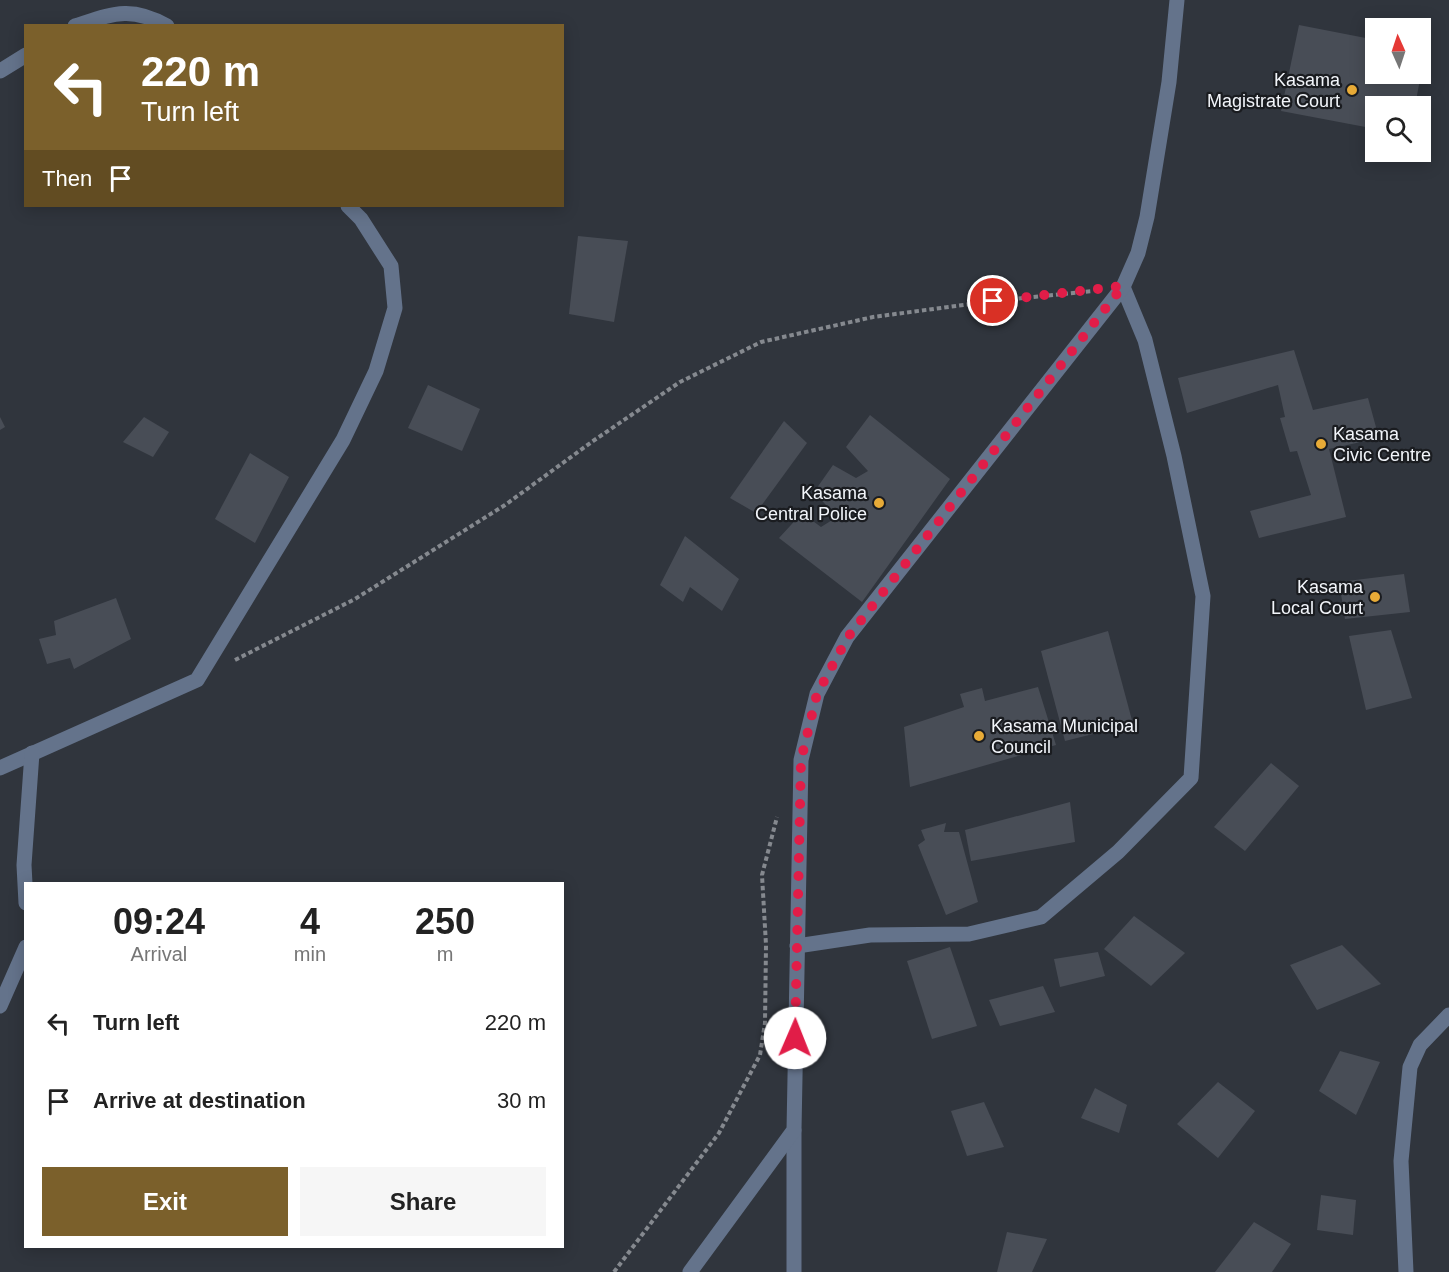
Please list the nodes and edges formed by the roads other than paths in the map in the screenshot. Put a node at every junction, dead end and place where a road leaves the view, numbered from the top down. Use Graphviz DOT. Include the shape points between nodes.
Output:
graph roads {
  1 [pos="1177,0"];
  2 [pos="81,24"];
  3 [pos="164,24"];
  4 [pos="24,56"];
  5 [pos="0,71"];
  6 [pos="349,207"];
  7 [pos="1123,286"];
  8 [pos="32,753"];
  9 [pos="0,768"];
  10 [pos="25,882"];
  11 [pos="796,946"];
  12 [pos="24,952"];
  13 [pos="0,1006"];
  14 [pos="1449,1015"];
  15 [pos="794,1130"];
  16 [pos="690,1272"];
  17 [pos="794,1272"];
  18 [pos="1406,1272"];
  1 -- 7 [label="street" via="1169,82 1147,217 1138,253"];
  2 -- 3 [label="street" via="119,12 152,17"];
  4 -- 5 [label="street"];
  6 -- 8 [label="street" via="391,266 395,308 376,371 343,440 197,680"];
  7 -- 11 [label="street" via="848,637 817,694 801,760"];
  7 -- 11 [label="street" via="1145,340 1203,596 1191,778 1118,852 1041,917 969,934 870,935"];
  8 -- 9 [label="street"];
  8 -- 10 [label="street"];
  11 -- 15 [label="street"];
  12 -- 13 [label="street"];
  14 -- 18 [label="street" via="1420,1045 1410,1067 1401,1161"];
  15 -- 16 [label="street"];
  15 -- 17 [label="street"];
}
